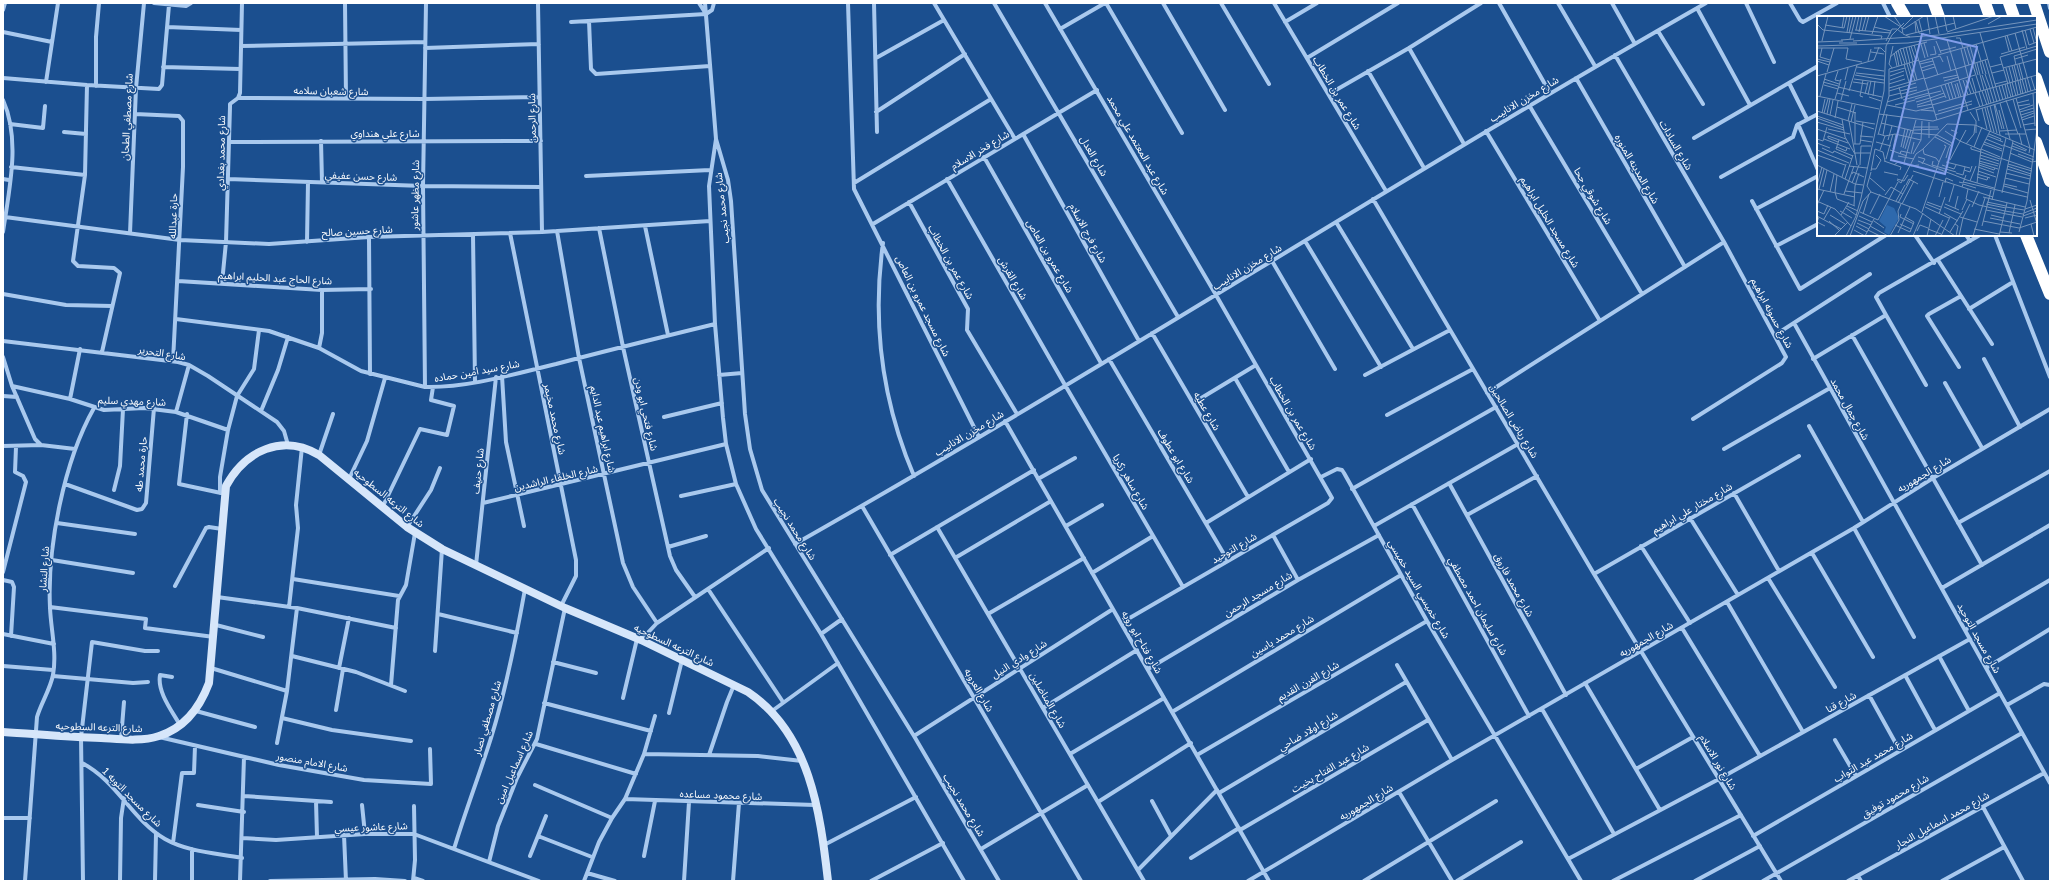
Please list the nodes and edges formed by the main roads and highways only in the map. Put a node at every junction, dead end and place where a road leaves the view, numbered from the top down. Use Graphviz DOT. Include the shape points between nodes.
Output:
graph roads {
  1 [pos="1897,3"];
  2 [pos="1934,3"];
  3 [pos="1985,3"];
  4 [pos="2009,3"];
  5 [pos="2034,3"];
  6 [pos="1904,16"];
  7 [pos="1939,16"];
  8 [pos="1990,16"];
  9 [pos="2014,16"];
  10 [pos="2050,52"];
  11 [pos="2037,81"];
  12 [pos="2050,119"];
  13 [pos="2037,145"];
  14 [pos="2050,181"];
  15 [pos="2026,236"];
  16 [pos="2050,294"];
  1 -- 6 [label="highway"];
  2 -- 7 [label="highway"];
  3 -- 8 [label="highway"];
  4 -- 9 [label="highway"];
  5 -- 10 [label="highway"];
  11 -- 12 [label="highway"];
  13 -- 14 [label="highway"];
  15 -- 16 [label="highway"];
}
